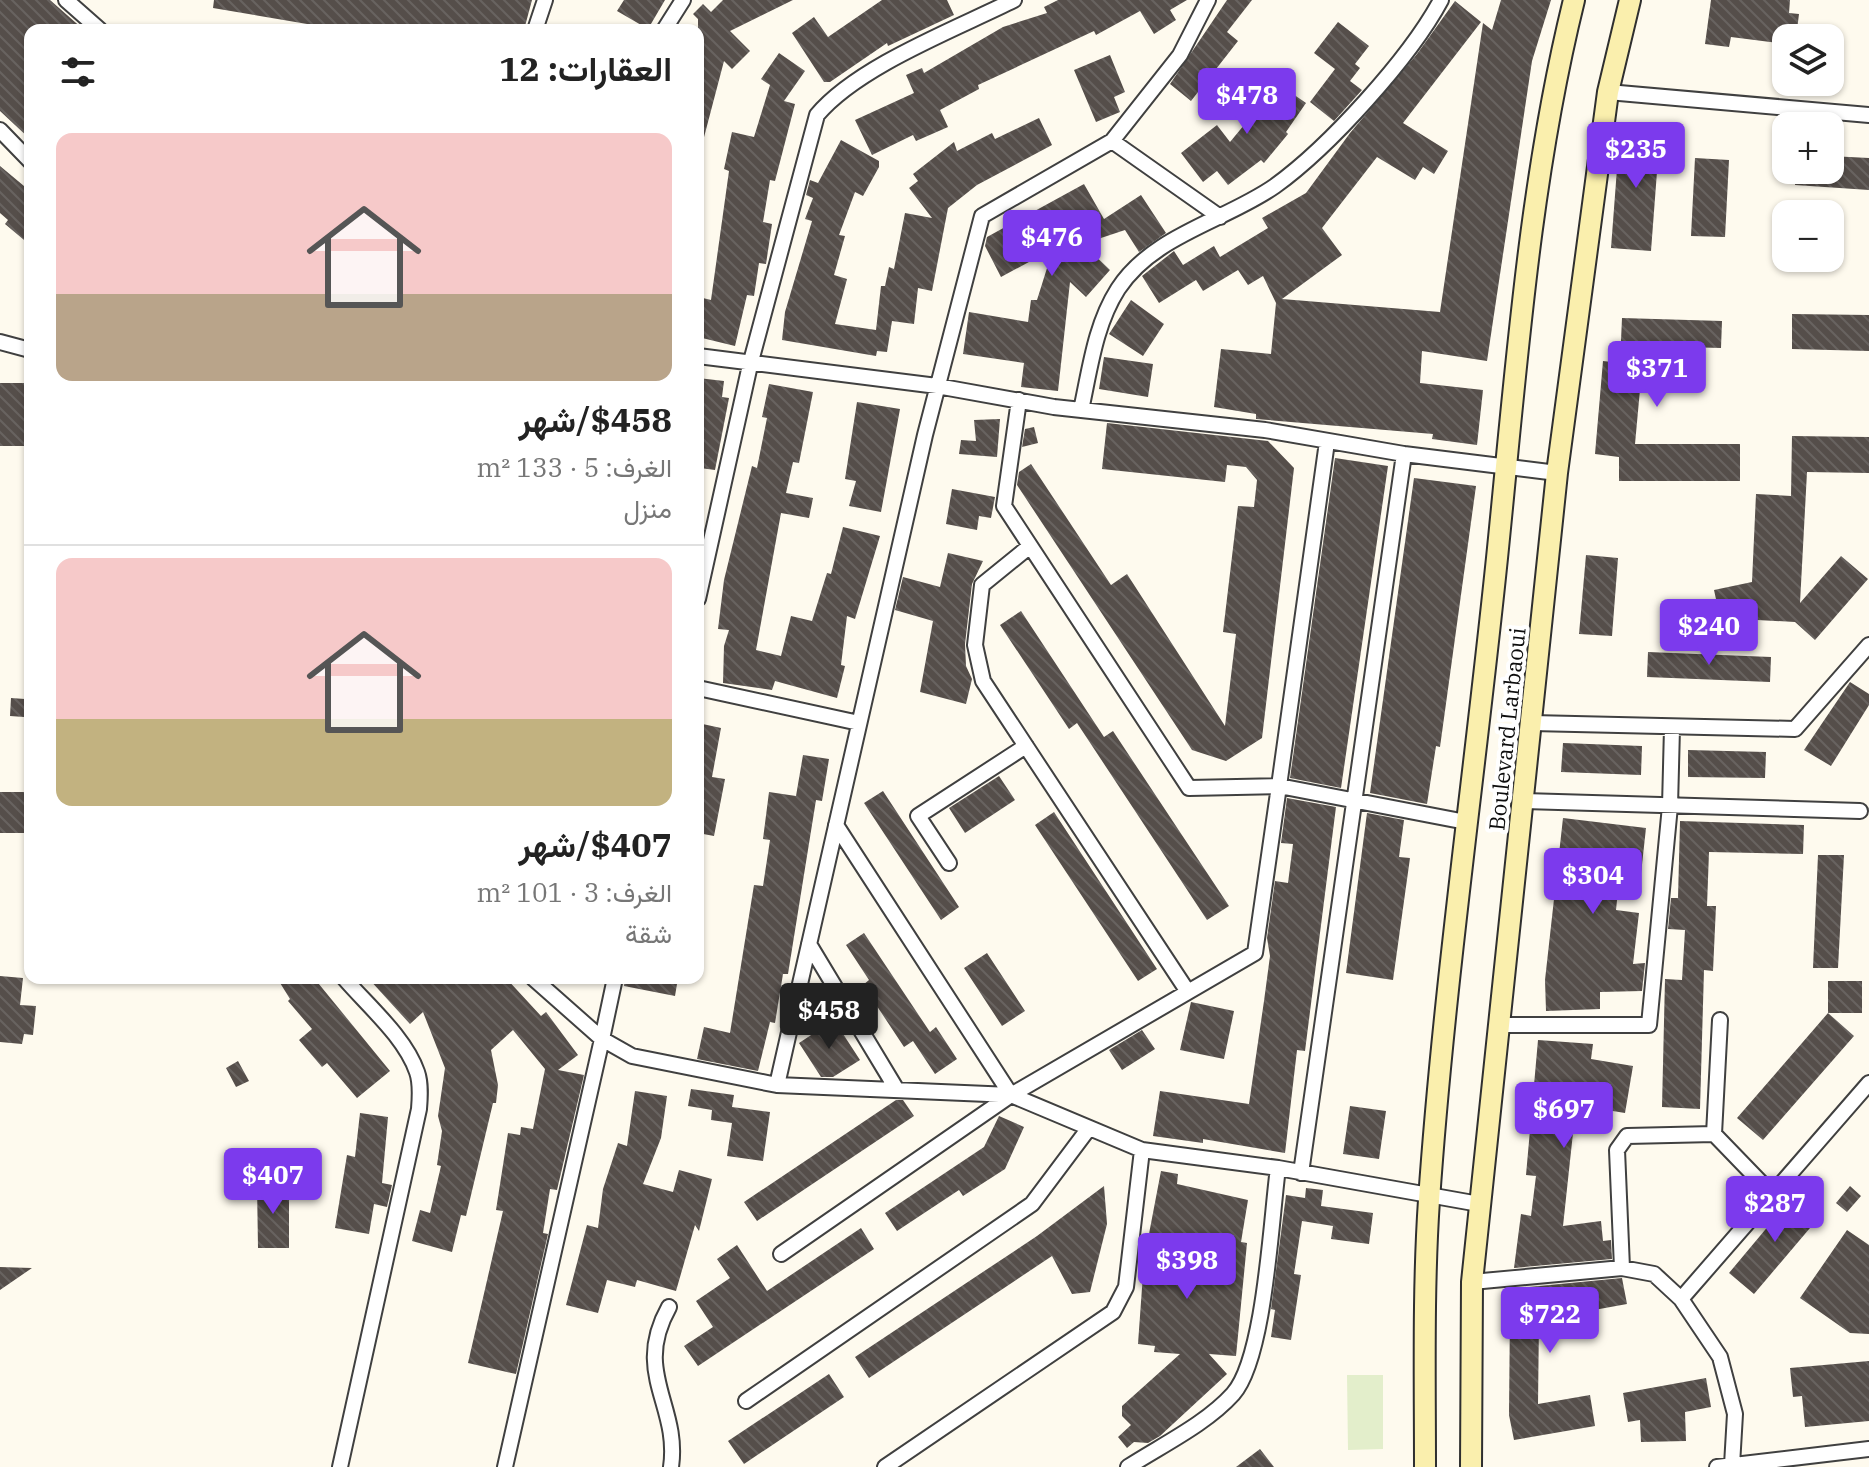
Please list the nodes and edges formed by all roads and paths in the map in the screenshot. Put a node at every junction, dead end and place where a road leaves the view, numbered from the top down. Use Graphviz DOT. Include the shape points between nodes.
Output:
graph roads {
  1 [pos="66,0"];
  2 [pos="545,0"];
  3 [pos="683,0"];
  4 [pos="1014,0"];
  5 [pos="1208,0"];
  6 [pos="1441,0"];
  7 [pos="1574,0"];
  8 [pos="1630,0"];
  9 [pos="93,24"];
  10 [pos="537,24"];
  11 [pos="668,24"];
  12 [pos="1608,92"];
  13 [pos="1869,115"];
  14 [pos="0,130"];
  15 [pos="1112,141"];
  16 [pos="24,155"];
  17 [pos="1220,217"];
  18 [pos="0,342"];
  19 [pos="24,348"];
  20 [pos="704,357"];
  21 [pos="750,365"];
  22 [pos="937,386"];
  23 [pos="1019,400"];
  24 [pos="1081,410"];
  25 [pos="1327,442"];
  26 [pos="1404,454"];
  27 [pos="1505,468"];
  28 [pos="1557,473"];
  29 [pos="1030,546"];
  30 [pos="704,572"];
  31 [pos="1869,645"];
  32 [pos="704,689"];
  33 [pos="859,723"];
  34 [pos="1532,723"];
  35 [pos="1672,728"];
  36 [pos="1026,746"];
  37 [pos="1279,786"];
  38 [pos="1353,800"];
  39 [pos="1524,801"];
  40 [pos="1670,806"];
  41 [pos="1860,811"];
  42 [pos="1466,822"];
  43 [pos="836,825"];
  44 [pos="949,863"];
  45 [pos="809,944"];
  46 [pos="349,984"];
  47 [pos="540,984"];
  48 [pos="614,984"];
  49 [pos="1188,992"];
  50 [pos="1720,1020"];
  51 [pos="1499,1025"];
  52 [pos="602,1039"];
  53 [pos="1869,1083"];
  54 [pos="777,1085"];
  55 [pos="897,1090"];
  56 [pos="1011,1095"];
  57 [pos="1089,1128"];
  58 [pos="1714,1134"];
  59 [pos="1142,1150"];
  60 [pos="1278,1168"];
  61 [pos="1301,1173"];
  62 [pos="1772,1194"];
  63 [pos="1429,1198"];
  64 [pos="1479,1204"];
  65 [pos="781,1254"];
  66 [pos="1622,1268"];
  67 [pos="1472,1282"];
  68 [pos="1681,1299"];
  69 [pos="669,1307"];
  70 [pos="746,1401"];
  71 [pos="1869,1449"];
  72 [pos="1724,1466"];
  73 [pos="340,1467"];
  74 [pos="505,1467"];
  75 [pos="671,1467"];
  76 [pos="885,1467"];
  77 [pos="1128,1467"];
  78 [pos="1425,1467"];
  79 [pos="1471,1467"];
  1 -- 9 [label="street"];
  2 -- 10 [label="street"];
  3 -- 11 [label="street"];
  4 -- 21 [label="street" via="860,78 817,115"];
  5 -- 15 [label="street" via="1180,55"];
  6 -- 17 [label="street" via="1389,70 1311,154 1275,185"];
  7 -- 27 [label="main road, Boulevard Larbaoui" via="1555,75"];
  8 -- 12 [label="main road, Boulevard Larbaoui"];
  12 -- 13 [label="street"];
  12 -- 28 [label="main road, Boulevard Larbaoui"];
  14 -- 16 [label="street"];
  15 -- 17 [label="street"];
  15 -- 22 [label="street" via="982,216"];
  17 -- 24 [label="street" via="1140,263 1120,286 1101,319"];
  18 -- 19 [label="street"];
  20 -- 21 [label="street"];
  21 -- 22 [label="street"];
  21 -- 30 [label="street"];
  22 -- 23 [label="street"];
  22 -- 33 [label="street"];
  23 -- 24 [label="street"];
  23 -- 29 [label="street" via="1004,506"];
  24 -- 25 [label="street"];
  25 -- 26 [label="street"];
  25 -- 37 [label="street"];
  26 -- 27 [label="street"];
  26 -- 38 [label="street"];
  27 -- 28 [label="street"];
  27 -- 42 [label="main road, Boulevard Larbaoui"];
  28 -- 34 [label="main road, Boulevard Larbaoui"];
  29 -- 36 [label="street" via="982,585 975,645 983,681"];
  29 -- 37 [label="street" via="1189,788"];
  31 -- 35 [label="street" via="1795,729"];
  32 -- 33 [label="street"];
  33 -- 43 [label="street"];
  34 -- 35 [label="street"];
  34 -- 39 [label="main road, Boulevard Larbaoui"];
  35 -- 40 [label="street"];
  36 -- 44 [label="street" via="918,816"];
  36 -- 49 [label="street"];
  37 -- 38 [label="street"];
  37 -- 49 [label="street" via="1255,953"];
  38 -- 42 [label="street"];
  38 -- 61 [label="street"];
  39 -- 40 [label="street"];
  39 -- 51 [label="main road, Boulevard Larbaoui"];
  40 -- 41 [label="street"];
  40 -- 51 [label="street" via="1649,1025"];
  42 -- 63 [label="main road, Boulevard Larbaoui"];
  43 -- 45 [label="street"];
  43 -- 56 [label="street"];
  45 -- 54 [label="street"];
  45 -- 55 [label="street"];
  46 -- 73 [label="street" via="407,1052 418,1073 420,1098"];
  47 -- 52 [label="street"];
  48 -- 52 [label="street"];
  49 -- 56 [label="street"];
  50 -- 58 [label="street"];
  51 -- 64 [label="main road, Boulevard Larbaoui"];
  52 -- 54 [label="street" via="632,1056"];
  52 -- 74 [label="street"];
  53 -- 62 [label="street"];
  54 -- 55 [label="street"];
  55 -- 56 [label="street"];
  56 -- 57 [label="street"];
  56 -- 65 [label="street"];
  57 -- 59 [label="street"];
  57 -- 70 [label="street" via="1032,1204"];
  58 -- 62 [label="street"];
  58 -- 66 [label="street" via="1627,1136 1617,1150"];
  59 -- 60 [label="street"];
  59 -- 76 [label="street" via="1126,1287 1113,1312"];
  60 -- 61 [label="street"];
  60 -- 77 [label="street" via="1256,1337 1244,1376 1221,1405"];
  61 -- 63 [label="street"];
  62 -- 68 [label="street"];
  63 -- 64 [label="street"];
  63 -- 78 [label="main road, Boulevard Larbaoui"];
  64 -- 67 [label="main road, Boulevard Larbaoui"];
  66 -- 67 [label="street"];
  66 -- 68 [label="street" via="1654,1274"];
  67 -- 79 [label="main road, Boulevard Larbaoui"];
  68 -- 72 [label="street" via="1720,1357 1735,1414"];
  69 -- 75 [label="street" via="654,1347 653,1370 673,1433"];
  71 -- 72 [label="street"];
}
